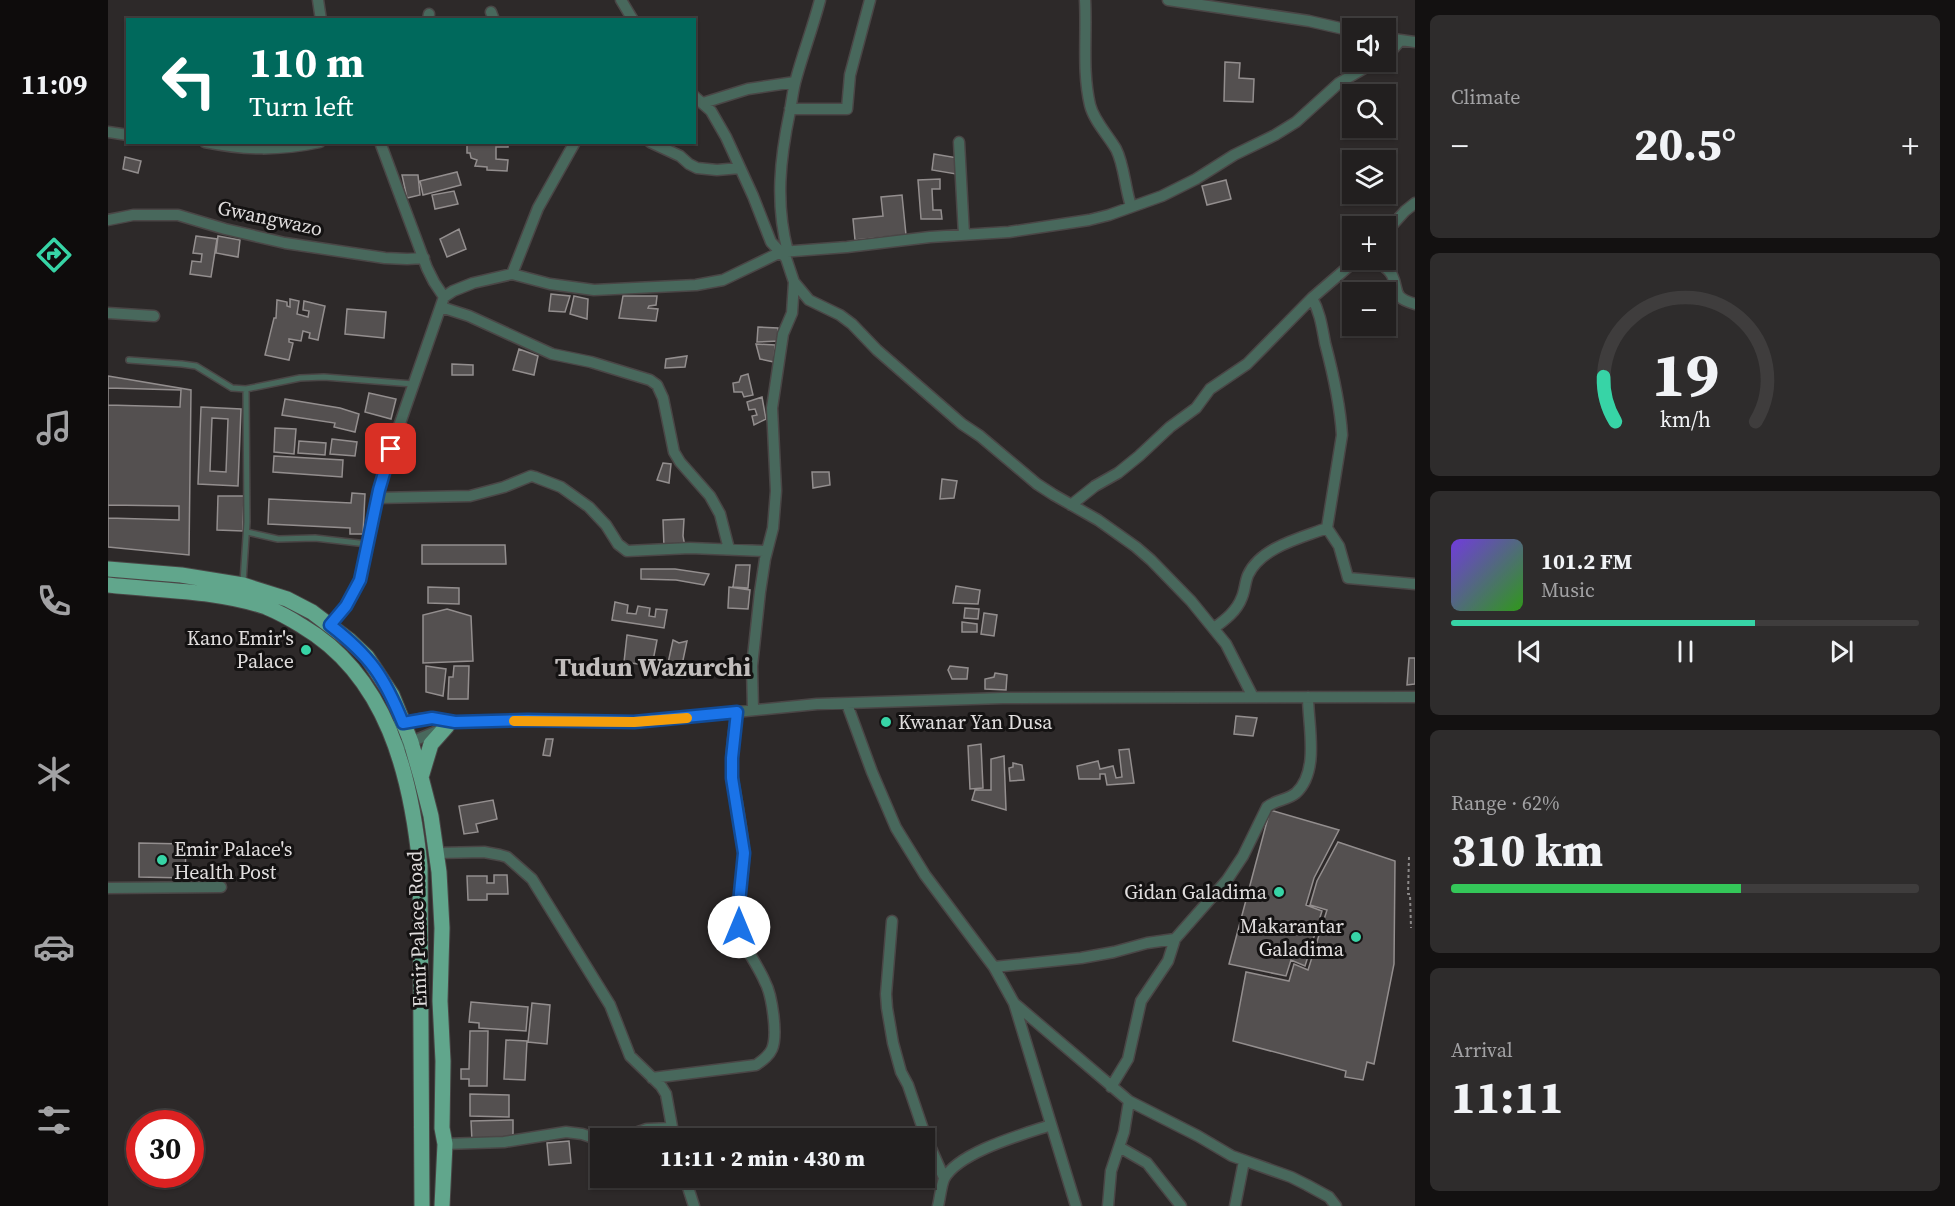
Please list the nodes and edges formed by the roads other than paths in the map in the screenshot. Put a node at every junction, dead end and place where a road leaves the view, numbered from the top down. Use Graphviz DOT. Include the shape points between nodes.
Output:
graph roads {
  1 [pos="318,0"];
  2 [pos="621,0"];
  3 [pos="820,0"];
  4 [pos="870,0"];
  5 [pos="1085,0"];
  6 [pos="1168,0"];
  7 [pos="1248,5"];
  8 [pos="321,18"];
  9 [pos="632,18"];
  10 [pos="1342,28"];
  11 [pos="1396,40"];
  12 [pos="1400,41"];
  13 [pos="1415,42"];
  14 [pos="1396,46"];
  15 [pos="1358,72"];
  16 [pos="795,82"];
  17 [pos="699,99"];
  18 [pos="790,109"];
  19 [pos="108,132"];
  20 [pos="126,135"];
  21 [pos="959,142"];
  22 [pos="217,144"];
  23 [pos="306,144"];
  24 [pos="381,144"];
  25 [pos="574,144"];
  26 [pos="654,144"];
  27 [pos="740,168"];
  28 [pos="1415,203"];
  29 [pos="1131,206"];
  30 [pos="108,220"];
  31 [pos="1396,221"];
  32 [pos="964,235"];
  33 [pos="785,252"];
  34 [pos="424,258"];
  35 [pos="1344,270"];
  36 [pos="1387,270"];
  37 [pos="512,274"];
  38 [pos="794,282"];
  39 [pos="1312,298"];
  40 [pos="442,302"];
  41 [pos="1415,304"];
  42 [pos="108,313"];
  43 [pos="153,316"];
  44 [pos="129,360"];
  45 [pos="413,384"];
  46 [pos="246,389"];
  47 [pos="377,498"];
  48 [pos="1071,505"];
  49 [pos="1327,528"];
  50 [pos="247,532"];
  51 [pos="368,544"];
  52 [pos="729,549"];
  53 [pos="767,551"];
  54 [pos="108,569"];
  55 [pos="1415,584"];
  56 [pos="108,585"];
  57 [pos="243,585"];
  58 [pos="330,625"];
  59 [pos="1214,628"];
  60 [pos="1253,697"];
  61 [pos="1308,697"];
  62 [pos="1415,697"];
  63 [pos="847,704"];
  64 [pos="753,710"];
  65 [pos="737,712"];
  66 [pos="451,724"];
  67 [pos="396,725"];
  68 [pos="411,742"];
  69 [pos="396,747"];
  70 [pos="421,777"];
  71 [pos="436,853"];
  72 [pos="220,887"];
  73 [pos="108,888"];
  74 [pos="892,921"];
  75 [pos="1175,939"];
  76 [pos="993,967"];
  77 [pos="1014,1003"];
  78 [pos="652,1078"];
  79 [pos="1111,1087"];
  80 [pos="1129,1101"];
  81 [pos="1051,1125"];
  82 [pos="672,1128"];
  83 [pos="590,1137"];
  84 [pos="445,1144"];
  85 [pos="1120,1148"];
  86 [pos="1244,1161"];
  87 [pos="945,1178"];
  88 [pos="688,1188"];
  89 [pos="422,1206"];
  90 [pos="442,1206"];
  91 [pos="694,1206"];
  92 [pos="938,1206"];
  93 [pos="1076,1206"];
  94 [pos="1108,1206"];
  95 [pos="1181,1206"];
  96 [pos="1235,1206"];
  97 [pos="1336,1206"];
  1 -- 8 [label="street"];
  2 -- 9 [label="street"];
  3 -- 16 [label="street"];
  4 -- 18 [label="street" via="850,75 847,109"];
  5 -- 29 [label="street" via="1091,109 1120,160"];
  6 -- 7 [label="street"];
  7 -- 10 [label="street"];
  11 -- 12 [label="street"];
  12 -- 13 [label="street"];
  12 -- 14 [label="street"];
  15 -- 29 [label="street" via="1275,135 1162,196"];
  16 -- 17 [label="street"];
  16 -- 18 [label="street"];
  17 -- 27 [label="street" via="718,122"];
  18 -- 33 [label="street" via="779,181"];
  19 -- 20 [label="street"];
  21 -- 32 [label="street"];
  22 -- 23 [label="street" via="266,150"];
  24 -- 34 [label="street"];
  25 -- 37 [label="street" via="538,208"];
  26 -- 27 [label="street" via="697,168"];
  27 -- 33 [label="street" via="771,242"];
  28 -- 31 [label="street"];
  29 -- 32 [label="street" via="1089,220"];
  30 -- 34 [label="street, Gwangwazo" via="133,215 178,215 285,243 385,258"];
  32 -- 33 [label="street"];
  33 -- 37 [label="street" via="723,280 681,287 574,289"];
  33 -- 38 [label="street"];
  34 -- 40 [label="street"];
  35 -- 39 [label="street"];
  36 -- 41 [label="street" via="1398,295"];
  37 -- 40 [label="street" via="473,283 453,291"];
  38 -- 48 [label="street" via="809,300 852,324 962,424 1037,484"];
  38 -- 53 [label="street" via="792,313 783,334 772,408 776,491"];
  39 -- 48 [label="street" via="1247,364 1210,389 1196,408 1118,473"];
  39 -- 49 [label="street" via="1334,376 1342,435"];
  40 -- 45 [label="street"];
  40 -- 52 [label="street" via="552,354 654,381 660,390 674,452 710,496 720,514"];
  42 -- 43 [label="street"];
  44 -- 46 [label="lane" via="196,366 225,385"];
  45 -- 46 [label="lane" via="312,378"];
  45 -- 47 [label="street"];
  46 -- 50 [label="lane"];
  47 -- 51 [label="street"];
  47 -- 52 [label="street" via="470,496 536,477 561,487 589,507 627,551"];
  48 -- 59 [label="street" via="1137,547 1172,579"];
  49 -- 55 [label="street" via="1339,546 1348,578"];
  49 -- 59 [label="street" via="1262,558 1249,574 1239,604"];
  50 -- 51 [label="lane" via="278,539 315,538"];
  50 -- 57 [label="lane"];
  51 -- 58 [label="street" via="354,593"];
  52 -- 53 [label="street"];
  53 -- 64 [label="street" via="752,666"];
  54 -- 57 [label="main road, Emir Palace Road"];
  56 -- 67 [label="main road, Emir Palace Road" via="242,601 294,621 317,635 353,668"];
  57 -- 58 [label="main road, Emir Palace Road" via="287,599"];
  58 -- 67 [label="main road, Emir Palace Road" via="367,657 392,695"];
  59 -- 60 [label="street" via="1233,655"];
  60 -- 61 [label="street"];
  60 -- 63 [label="street" via="1003,698"];
  61 -- 62 [label="street"];
  61 -- 75 [label="street" via="1312,752 1306,777 1295,794 1267,807 1227,880"];
  63 -- 64 [label="street"];
  63 -- 76 [label="street" via="896,828 925,875"];
  64 -- 65 [label="street"];
  65 -- 66 [label="street" via="634,722 527,720"];
  65 -- 78 [label="street" via="732,778 744,853 739,927 767,984 774,1042 768,1055 756,1065"];
  66 -- 67 [label="street" via="432,718"];
  66 -- 68 [label="street"];
  66 -- 70 [label="main road" via="430,744"];
  67 -- 68 [label="main road, Emir Palace Road"];
  67 -- 69 [label="main road, Emir Palace Road"];
  68 -- 69 [label="street"];
  68 -- 70 [label="main road, Emir Palace Road"];
  69 -- 89 [label="main road, Emir Palace Road" via="414,820 420,866"];
  70 -- 71 [label="main road, Emir Palace Road"];
  71 -- 78 [label="street" via="500,855 532,879 610,1005 630,1056"];
  71 -- 84 [label="main road, Emir Palace Road" via="442,928 440,1001"];
  72 -- 73 [label="street"];
  74 -- 87 [label="street" via="886,994 893,1043 925,1135"];
  75 -- 76 [label="street" via="1082,958"];
  75 -- 79 [label="street" via="1163,968 1142,1001 1128,1059"];
  76 -- 77 [label="street"];
  77 -- 79 [label="street"];
  77 -- 81 [label="street"];
  78 -- 82 [label="street" via="666,1094"];
  79 -- 80 [label="street"];
  80 -- 85 [label="street"];
  80 -- 86 [label="street"];
  81 -- 87 [label="street" via="978,1152"];
  81 -- 93 [label="street"];
  83 -- 84 [label="street" via="566,1132 504,1142"];
  84 -- 90 [label="main road, Emir Palace Road"];
  85 -- 94 [label="street"];
  85 -- 95 [label="street" via="1147,1164"];
  86 -- 96 [label="street"];
  86 -- 97 [label="street" via="1291,1177 1329,1197"];
  87 -- 92 [label="street"];
  88 -- 91 [label="street"];
}
